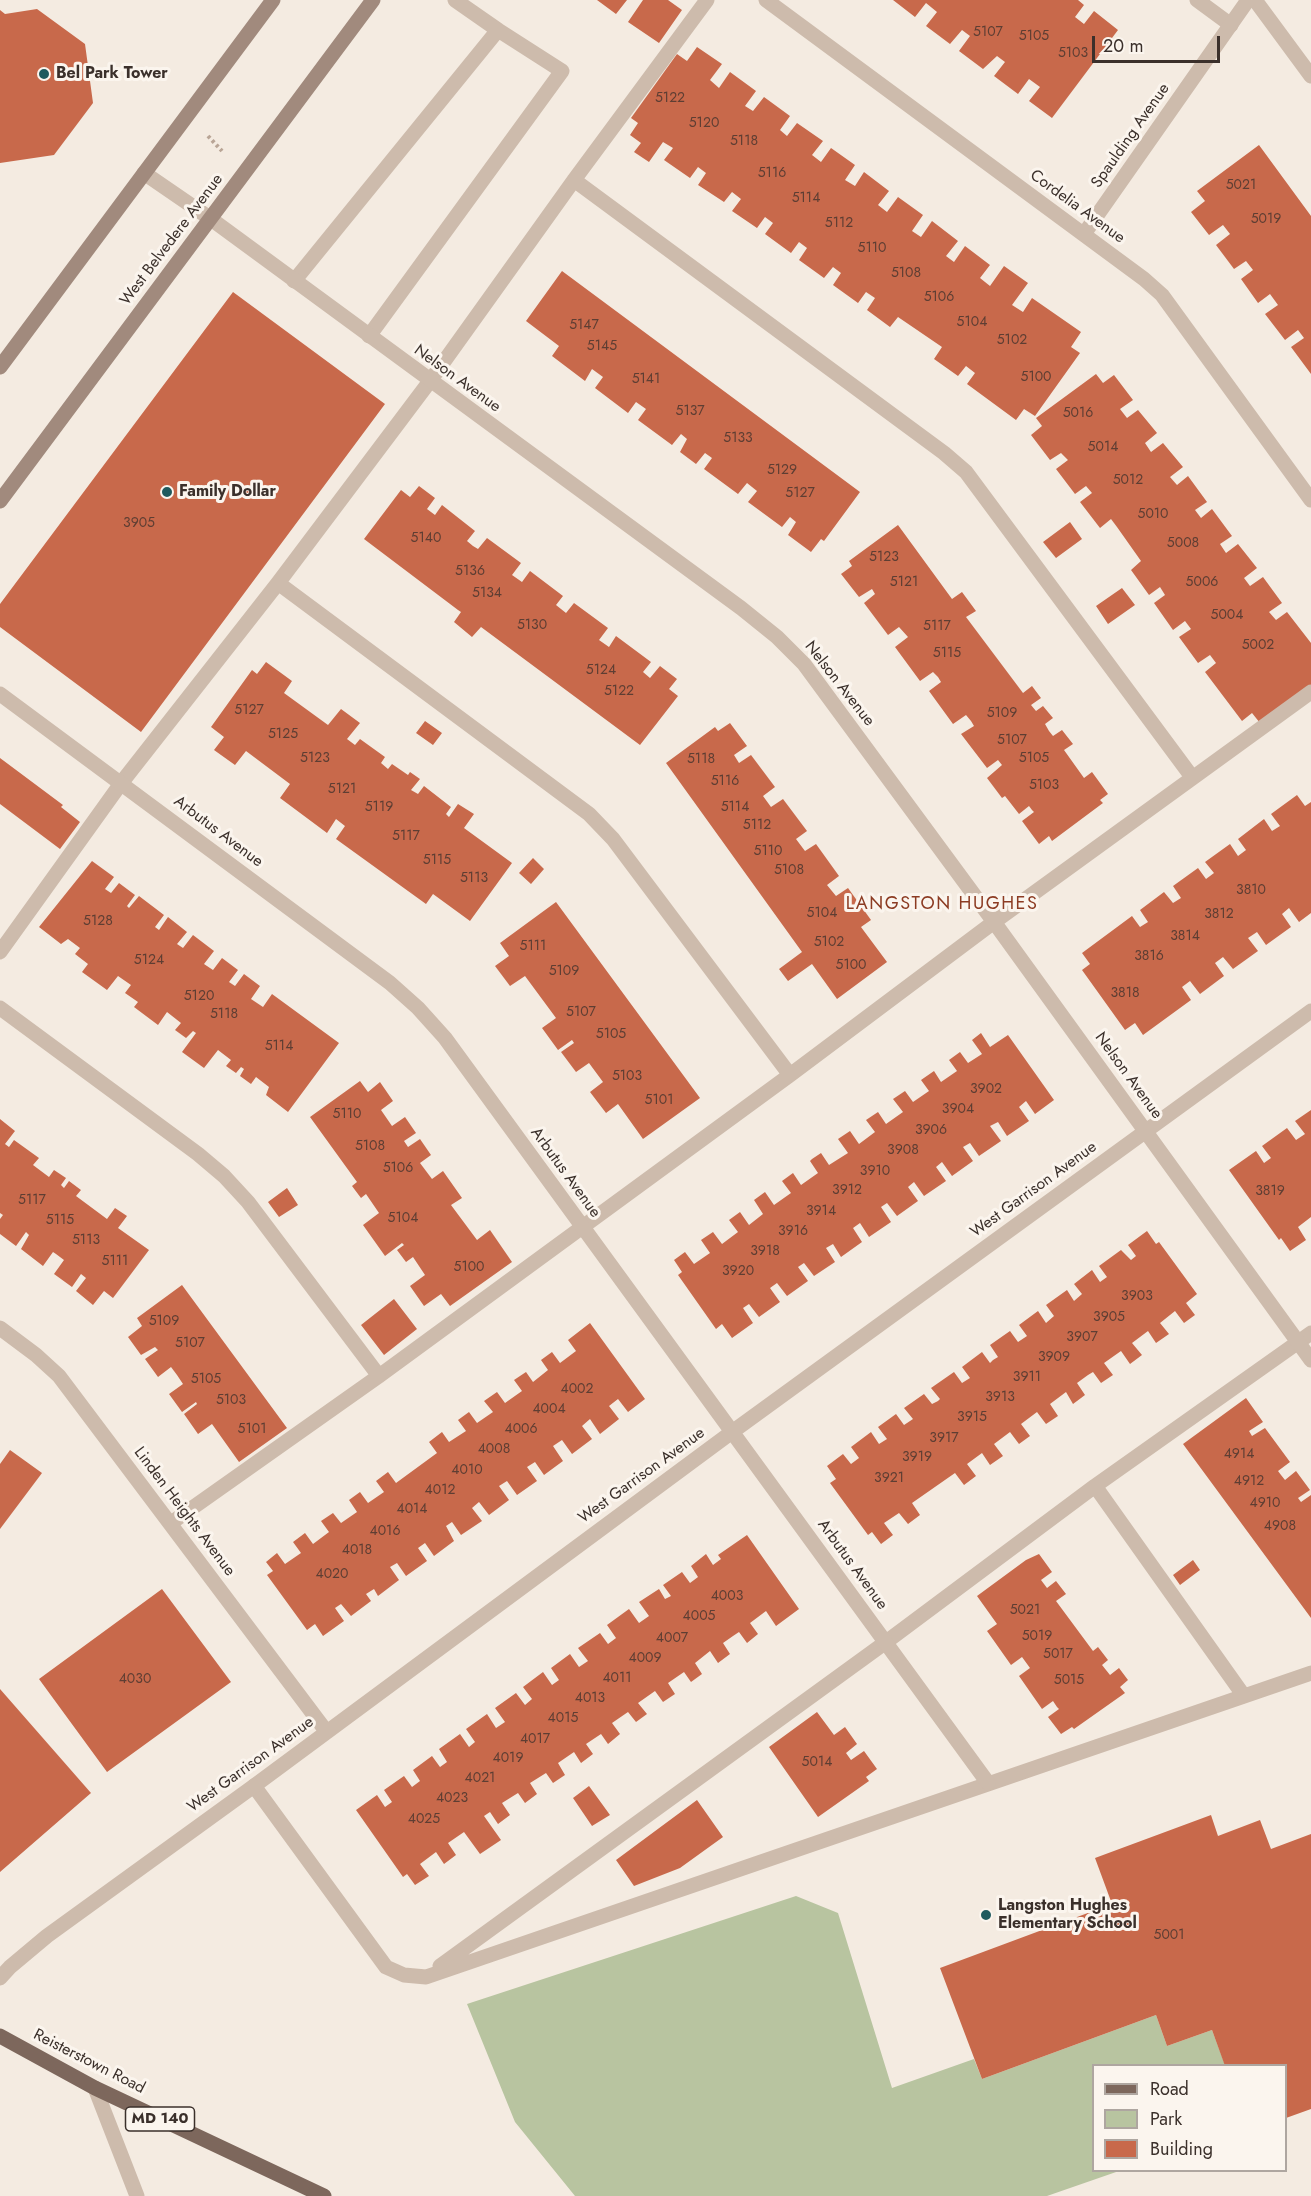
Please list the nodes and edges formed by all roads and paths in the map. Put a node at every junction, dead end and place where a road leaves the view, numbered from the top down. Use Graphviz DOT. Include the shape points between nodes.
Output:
graph roads {
  1 [pos="273,0"];
  2 [pos="373,0"];
  3 [pos="455,0"];
  4 [pos="707,0"];
  5 [pos="766,0"];
  6 [pos="1197,0"];
  7 [pos="1248,0"];
  8 [pos="1255,0"];
  9 [pos="1231,25"];
  10 [pos="498,30"];
  11 [pos="1311,76"];
  12 [pos="206,133"];
  13 [pos="222,151"];
  14 [pos="144,173"];
  15 [pos="574,180"];
  16 [pos="210,219"];
  17 [pos="1084,234"];
  18 [pos="294,281"];
  19 [pos="369,336"];
  20 [pos="0,367"];
  21 [pos="430,381"];
  22 [pos="1311,500"];
  23 [pos="0,501"];
  24 [pos="278,583"];
  25 [pos="1311,692"];
  26 [pos="0,694"];
  27 [pos="1192,777"];
  28 [pos="122,782"];
  29 [pos="994,922"];
  30 [pos="0,952"];
  31 [pos="0,1008"];
  32 [pos="1311,1011"];
  33 [pos="790,1075"];
  34 [pos="1146,1131"];
  35 [pos="583,1227"];
  36 [pos="0,1328"];
  37 [pos="1311,1333"];
  38 [pos="1298,1343"];
  39 [pos="1311,1360"];
  40 [pos="379,1376"];
  41 [pos="732,1432"];
  42 [pos="1095,1486"];
  43 [pos="171,1523"];
  44 [pos="886,1642"];
  45 [pos="1311,1673"];
  46 [pos="1244,1696"];
  47 [pos="326,1731"];
  48 [pos="988,1783"];
  49 [pos="254,1785"];
  50 [pos="426,1977"];
  51 [pos="0,1978"];
  52 [pos="0,2036"];
  53 [pos="95,2088"];
  54 [pos="137,2196"];
  55 [pos="324,2196"];
  1 -- 14 [label="main road"];
  2 -- 16 [label="main road, West Belvedere Avenue"];
  3 -- 10 [label="street"];
  4 -- 15 [label="street"];
  5 -- 17 [label="street, Cordelia Avenue"];
  6 -- 9 [label="street"];
  7 -- 9 [label="street, Spaulding Avenue"];
  8 -- 11 [label="street"];
  9 -- 17 [label="street, Spaulding Avenue"];
  10 -- 18 [label="street"];
  10 -- 19 [label="street" via="562,71"];
  12 -- 13 [label="path"];
  14 -- 16 [label="street, Nelson Avenue"];
  14 -- 20 [label="main road"];
  15 -- 21 [label="street"];
  15 -- 27 [label="street" via="966,472"];
  16 -- 18 [label="street, Nelson Avenue"];
  16 -- 23 [label="main road, West Belvedere Avenue"];
  17 -- 22 [label="street, Cordelia Avenue" via="1162,296"];
  18 -- 19 [label="street, Nelson Avenue"];
  19 -- 21 [label="street, Nelson Avenue"];
  21 -- 24 [label="street"];
  21 -- 29 [label="street, Nelson Avenue" via="777,637 804,664"];
  24 -- 28 [label="street"];
  24 -- 33 [label="street" via="589,814 613,838"];
  25 -- 27 [label="street"];
  26 -- 28 [label="street, Arbutus Avenue"];
  27 -- 29 [label="street"];
  28 -- 30 [label="street"];
  28 -- 35 [label="street, Arbutus Avenue" via="390,983 417,1008 445,1038"];
  29 -- 33 [label="street"];
  29 -- 34 [label="street, Nelson Avenue"];
  31 -- 40 [label="street" via="224,1176 248,1202"];
  32 -- 34 [label="street, West Garrison Avenue"];
  33 -- 35 [label="street"];
  34 -- 38 [label="street, Nelson Avenue"];
  34 -- 41 [label="street, West Garrison Avenue"];
  35 -- 40 [label="street"];
  35 -- 41 [label="street, Arbutus Avenue"];
  36 -- 43 [label="street, Linden Heights Avenue" via="59,1376"];
  37 -- 38 [label="street"];
  38 -- 39 [label="street, Nelson Avenue"];
  38 -- 42 [label="street"];
  40 -- 43 [label="street"];
  41 -- 44 [label="street, Arbutus Avenue"];
  41 -- 47 [label="street, West Garrison Avenue"];
  42 -- 44 [label="street"];
  42 -- 46 [label="street"];
  43 -- 47 [label="street, Linden Heights Avenue"];
  44 -- 48 [label="street, Arbutus Avenue"];
  44 -- 50 [label="street"];
  45 -- 46 [label="street"];
  46 -- 48 [label="street"];
  47 -- 49 [label="street, West Garrison Avenue"];
  48 -- 50 [label="street"];
  49 -- 50 [label="street" via="386,1967 404,1975"];
  49 -- 51 [label="street, West Garrison Avenue" via="47,1935"];
  52 -- 53 [label="main road, Reisterstown Road / MD 140"];
  53 -- 54 [label="street"];
  53 -- 55 [label="main road, Reisterstown Road / MD 140"];
}
